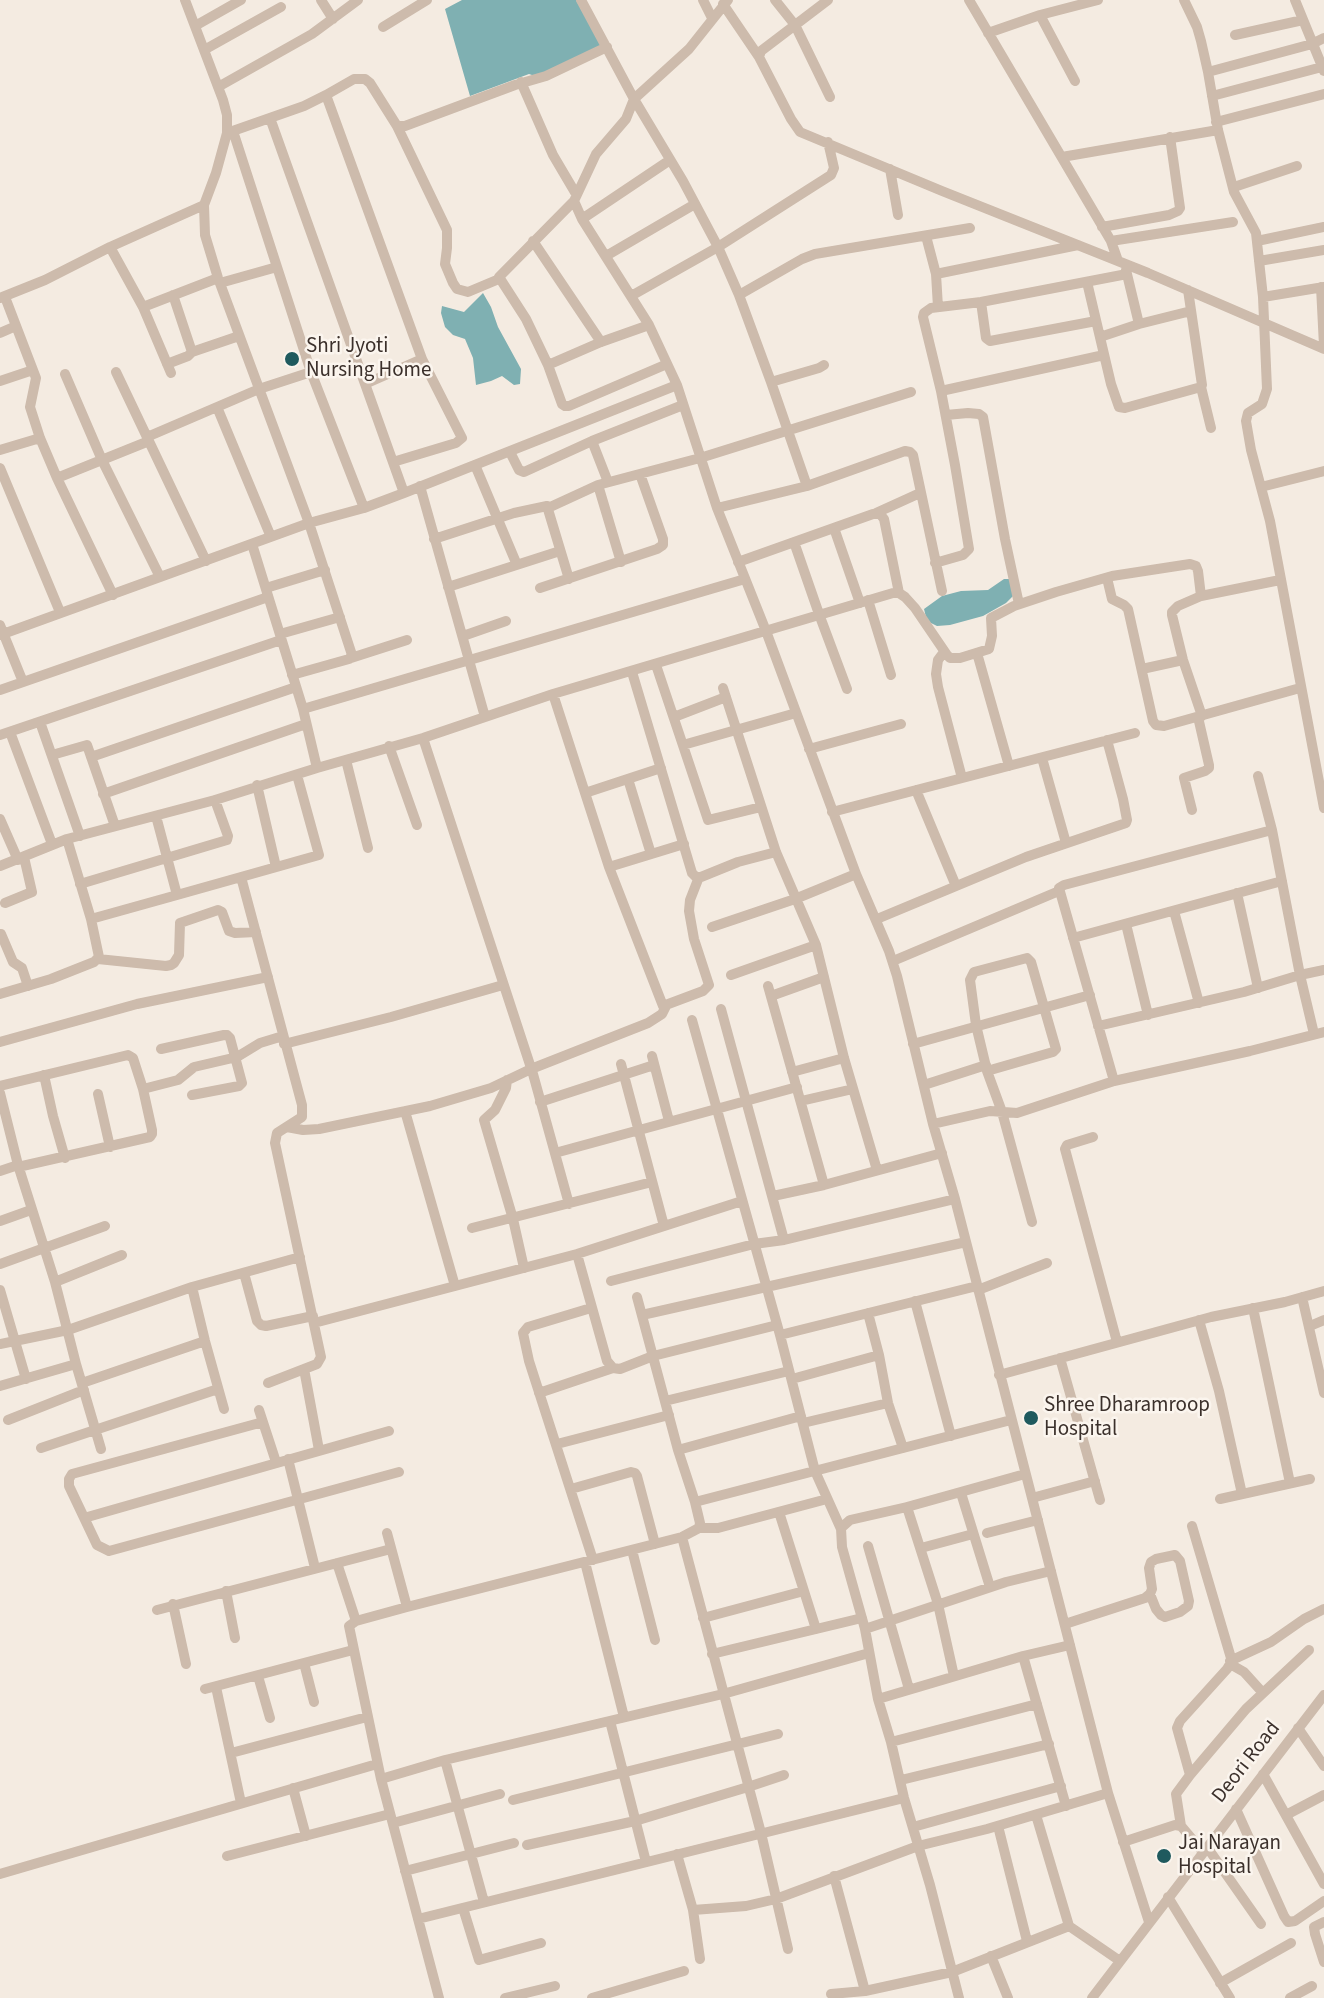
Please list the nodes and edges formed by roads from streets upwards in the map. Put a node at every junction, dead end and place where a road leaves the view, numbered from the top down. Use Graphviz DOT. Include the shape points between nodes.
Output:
graph roads {
  1 [pos="185,0"];
  2 [pos="241,0"];
  3 [pos="321,0"];
  4 [pos="358,0"];
  5 [pos="426,0"];
  6 [pos="581,0"];
  7 [pos="703,0"];
  8 [pos="775,0"];
  9 [pos="828,0"];
  10 [pos="969,0"];
  11 [pos="1098,0"];
  12 [pos="1184,0"];
  13 [pos="1295,0"];
  14 [pos="725,2"];
  15 [pos="281,8"];
  16 [pos="1040,15"];
  17 [pos="712,18"];
  18 [pos="333,19"];
  19 [pos="1303,20"];
  20 [pos="795,25"];
  21 [pos="195,26"];
  22 [pos="383,27"];
  23 [pos="988,33"];
  24 [pos="1235,35"];
  25 [pos="1324,39"];
  26 [pos="1312,44"];
  27 [pos="607,47"];
  28 [pos="204,50"];
  29 [pos="759,57"];
  30 [pos="1323,69"];
  31 [pos="1208,72"];
  32 [pos="1075,81"];
  33 [pos="521,82"];
  34 [pos="218,87"];
  35 [pos="1324,94"];
  36 [pos="326,95"];
  37 [pos="1212,96"];
  38 [pos="830,98"];
  39 [pos="634,99"];
  40 [pos="270,118"];
  41 [pos="397,126"];
  42 [pos="1217,126"];
  43 [pos="230,132"];
  44 [pos="1170,137"];
  45 [pos="828,142"];
  46 [pos="1062,157"];
  47 [pos="670,160"];
  48 [pos="1297,166"];
  49 [pos="890,169"];
  50 [pos="1234,187"];
  51 [pos="575,197"];
  52 [pos="695,204"];
  53 [pos="204,205"];
  54 [pos="898,215"];
  55 [pos="582,219"];
  56 [pos="1233,222"];
  57 [pos="1102,227"];
  58 [pos="1324,227"];
  59 [pos="970,228"];
  60 [pos="926,236"];
  61 [pos="533,241"];
  62 [pos="1111,241"];
  63 [pos="1257,241"];
  64 [pos="1078,245"];
  65 [pos="718,247"];
  66 [pos="110,248"];
  67 [pos="1324,249"];
  68 [pos="606,256"];
  69 [pos="1259,261"];
  70 [pos="1123,266"];
  71 [pos="277,267"];
  72 [pos="936,274"];
  73 [pos="499,279"];
  74 [pos="219,281"];
  75 [pos="1087,282"];
  76 [pos="1323,287"];
  77 [pos="1188,290"];
  78 [pos="173,295"];
  79 [pos="739,295"];
  80 [pos="631,296"];
  81 [pos="1263,297"];
  82 [pos="2,298"];
  83 [pos="981,302"];
  84 [pos="143,307"];
  85 [pos="938,307"];
  86 [pos="1191,311"];
  87 [pos="1096,321"];
  88 [pos="1139,324"];
  89 [pos="1264,324"];
  90 [pos="649,325"];
  91 [pos="16,326"];
  92 [pos="0,333"];
  93 [pos="239,336"];
  94 [pos="1100,337"];
  95 [pos="601,342"];
  96 [pos="1324,347"];
  97 [pos="192,352"];
  98 [pos="1104,355"];
  99 [pos="422,359"];
  100 [pos="667,364"];
  101 [pos="824,364"];
  102 [pos="548,365"];
  103 [pos="33,370"];
  104 [pos="116,372"];
  105 [pos="311,372"];
  106 [pos="65,374"];
  107 [pos="0,381"];
  108 [pos="771,382"];
  109 [pos="365,384"];
  110 [pos="676,385"];
  111 [pos="1201,387"];
  112 [pos="259,389"];
  113 [pos="941,391"];
  114 [pos="911,392"];
  115 [pos="683,405"];
  116 [pos="217,407"];
  117 [pos="946,415"];
  118 [pos="1210,428"];
  119 [pos="788,430"];
  120 [pos="40,438"];
  121 [pos="148,439"];
  122 [pos="592,441"];
  123 [pos="0,450"];
  124 [pos="510,452"];
  125 [pos="700,458"];
  126 [pos="102,460"];
  127 [pos="393,462"];
  128 [pos="475,465"];
  129 [pos="1324,471"];
  130 [pos="640,474"];
  131 [pos="1,476"];
  132 [pos="57,478"];
  133 [pos="603,483"];
  134 [pos="420,486"];
  135 [pos="807,486"];
  136 [pos="1261,487"];
  137 [pos="405,493"];
  138 [pos="920,493"];
  139 [pos="364,508"];
  140 [pos="548,508"];
  141 [pos="717,508"];
  142 [pos="876,513"];
  143 [pos="497,520"];
  144 [pos="309,524"];
  145 [pos="834,528"];
  146 [pos="271,537"];
  147 [pos="434,539"];
  148 [pos="794,542"];
  149 [pos="252,544"];
  150 [pos="560,551"];
  151 [pos="206,561"];
  152 [pos="621,562"];
  153 [pos="738,562"];
  154 [pos="935,563"];
  155 [pos="517,565"];
  156 [pos="325,570"];
  157 [pos="160,577"];
  158 [pos="1107,578"];
  159 [pos="569,579"];
  160 [pos="745,579"];
  161 [pos="1280,580"];
  162 [pos="448,587"];
  163 [pos="540,588"];
  164 [pos="942,591"];
  165 [pos="267,593"];
  166 [pos="899,593"];
  167 [pos="113,595"];
  168 [pos="1201,596"];
  169 [pos="864,601"];
  170 [pos="1019,604"];
  171 [pos="60,612"];
  172 [pos="819,614"];
  173 [pos="340,617"];
  174 [pos="506,621"];
  175 [pos="766,630"];
  176 [pos="1,631"];
  177 [pos="463,636"];
  178 [pos="280,637"];
  179 [pos="407,640"];
  180 [pos="944,652"];
  181 [pos="976,653"];
  182 [pos="351,658"];
  183 [pos="469,659"];
  184 [pos="1183,660"];
  185 [pos="656,664"];
  186 [pos="1142,669"];
  187 [pos="632,672"];
  188 [pos="292,675"];
  189 [pos="891,675"];
  190 [pos="22,682"];
  191 [pos="296,687"];
  192 [pos="1300,688"];
  193 [pos="847,689"];
  194 [pos="0,690"];
  195 [pos="553,694"];
  196 [pos="303,709"];
  197 [pos="796,713"];
  198 [pos="1200,716"];
  199 [pos="485,717"];
  200 [pos="674,717"];
  201 [pos="40,722"];
  202 [pos="306,724"];
  203 [pos="901,724"];
  204 [pos="735,730"];
  205 [pos="1135,733"];
  206 [pos="5,734"];
  207 [pos="423,738"];
  208 [pos="1107,740"];
  209 [pos="389,746"];
  210 [pos="683,746"];
  211 [pos="809,749"];
  212 [pos="51,755"];
  213 [pos="91,757"];
  214 [pos="1319,757"];
  215 [pos="1042,758"];
  216 [pos="346,760"];
  217 [pos="1009,766"];
  218 [pos="317,768"];
  219 [pos="661,768"];
  220 [pos="297,775"];
  221 [pos="1258,776"];
  222 [pos="962,778"];
  223 [pos="628,779"];
  224 [pos="258,786"];
  225 [pos="916,790"];
  226 [pos="585,793"];
  227 [pos="103,794"];
  228 [pos="1323,796"];
  229 [pos="215,800"];
  230 [pos="761,807"];
  231 [pos="1324,808"];
  232 [pos="1192,810"];
  233 [pos="832,812"];
  234 [pos="156,816"];
  235 [pos="0,819"];
  236 [pos="417,825"];
  237 [pos="115,826"];
  238 [pos="1272,830"];
  239 [pos="80,836"];
  240 [pos="67,839"];
  241 [pos="1066,843"];
  242 [pos="52,844"];
  243 [pos="684,844"];
  244 [pos="368,848"];
  245 [pos="776,852"];
  246 [pos="651,854"];
  247 [pos="21,858"];
  248 [pos="167,858"];
  249 [pos="0,866"];
  250 [pos="276,867"];
  251 [pos="609,867"];
  252 [pos="856,874"];
  253 [pos="241,877"];
  254 [pos="699,877"];
  255 [pos="1282,881"];
  256 [pos="80,884"];
  257 [pos="956,886"];
  258 [pos="1059,891"];
  259 [pos="1238,893"];
  260 [pos="177,895"];
  261 [pos="795,899"];
  262 [pos="5,903"];
  263 [pos="1174,911"];
  264 [pos="91,919"];
  265 [pos="877,919"];
  266 [pos="1126,924"];
  267 [pos="712,927"];
  268 [pos="256,932"];
  269 [pos="1,934"];
  270 [pos="1073,938"];
  271 [pos="816,945"];
  272 [pos="98,958"];
  273 [pos="892,961"];
  274 [pos="1324,970"];
  275 [pos="731,975"];
  276 [pos="1300,975"];
  277 [pos="268,976"];
  278 [pos="824,976"];
  279 [pos="28,986"];
  280 [pos="503,986"];
  281 [pos="1258,988"];
  282 [pos="0,994"];
  283 [pos="1090,995"];
  284 [pos="1199,1003"];
  285 [pos="666,1006"];
  286 [pos="1045,1007"];
  287 [pos="721,1010"];
  288 [pos="1148,1015"];
  289 [pos="692,1020"];
  290 [pos="976,1025"];
  291 [pos="1098,1026"];
  292 [pos="1319,1033"];
  293 [pos="284,1040"];
  294 [pos="0,1042"];
  295 [pos="913,1044"];
  296 [pos="161,1049"];
  297 [pos="237,1058"];
  298 [pos="844,1058"];
  299 [pos="621,1064"];
  300 [pos="987,1068"];
  301 [pos="531,1070"];
  302 [pos="792,1071"];
  303 [pos="44,1075"];
  304 [pos="624,1075"];
  305 [pos="507,1080"];
  306 [pos="1114,1081"];
  307 [pos="924,1085"];
  308 [pos="0,1086"];
  309 [pos="797,1087"];
  310 [pos="143,1089"];
  311 [pos="853,1089"];
  312 [pos="0,1093"];
  313 [pos="98,1094"];
  314 [pos="192,1095"];
  315 [pos="747,1101"];
  316 [pos="801,1101"];
  317 [pos="540,1102"];
  318 [pos="716,1109"];
  319 [pos="405,1111"];
  320 [pos="1002,1112"];
  321 [pos="3,1121"];
  322 [pos="669,1121"];
  323 [pos="933,1124"];
  324 [pos="287,1127"];
  325 [pos="638,1130"];
  326 [pos="1093,1137"];
  327 [pos="110,1147"];
  328 [pos="555,1153"];
  329 [pos="942,1153"];
  330 [pos="65,1158"];
  331 [pos="18,1166"];
  332 [pos="877,1170"];
  333 [pos="0,1171"];
  334 [pos="652,1182"];
  335 [pos="824,1185"];
  336 [pos="773,1196"];
  337 [pos="955,1199"];
  338 [pos="742,1201"];
  339 [pos="569,1204"];
  340 [pos="31,1210"];
  341 [pos="513,1219"];
  342 [pos="0,1221"];
  343 [pos="1032,1222"];
  344 [pos="105,1226"];
  345 [pos="664,1226"];
  346 [pos="472,1228"];
  347 [pos="784,1240"];
  348 [pos="966,1242"];
  349 [pos="754,1244"];
  350 [pos="45,1248"];
  351 [pos="577,1254"];
  352 [pos="122,1255"];
  353 [pos="300,1257"];
  354 [pos="1047,1263"];
  355 [pos="0,1264"];
  356 [pos="524,1268"];
  357 [pos="244,1273"];
  358 [pos="611,1281"];
  359 [pos="55,1282"];
  360 [pos="455,1286"];
  361 [pos="192,1287"];
  362 [pos="767,1288"];
  363 [pos="977,1288"];
  364 [pos="0,1290"];
  365 [pos="1324,1291"];
  366 [pos="637,1297"];
  367 [pos="1302,1297"];
  368 [pos="915,1301"];
  369 [pos="2,1305"];
  370 [pos="591,1308"];
  371 [pos="1253,1308"];
  372 [pos="868,1313"];
  373 [pos="642,1315"];
  374 [pos="313,1319"];
  375 [pos="1199,1320"];
  376 [pos="1324,1320"];
  377 [pos="1310,1326"];
  378 [pos="68,1330"];
  379 [pos="779,1330"];
  380 [pos="14,1340"];
  381 [pos="205,1341"];
  382 [pos="1117,1342"];
  383 [pos="0,1344"];
  384 [pos="879,1355"];
  385 [pos="653,1356"];
  386 [pos="1060,1358"];
  387 [pos="76,1364"];
  388 [pos="1321,1364"];
  389 [pos="613,1368"];
  390 [pos="304,1369"];
  391 [pos="790,1375"];
  392 [pos="999,1375"];
  393 [pos="26,1379"];
  394 [pos="268,1383"];
  395 [pos="0,1386"];
  396 [pos="83,1386"];
  397 [pos="218,1389"];
  398 [pos="539,1393"];
  399 [pos="1324,1394"];
  400 [pos="665,1401"];
  401 [pos="888,1403"];
  402 [pos="224,1409"];
  403 [pos="259,1410"];
  404 [pos="669,1415"];
  405 [pos="802,1419"];
  406 [pos="8,1420"];
  407 [pos="1011,1420"];
  408 [pos="263,1422"];
  409 [pos="96,1430"];
  410 [pos="388,1431"];
  411 [pos="951,1436"];
  412 [pos="557,1444"];
  413 [pos="41,1448"];
  414 [pos="903,1448"];
  415 [pos="101,1449"];
  416 [pos="319,1450"];
  417 [pos="678,1450"];
  418 [pos="288,1459"];
  419 [pos="276,1462"];
  420 [pos="399,1472"];
  421 [pos="815,1472"];
  422 [pos="1026,1474"];
  423 [pos="1310,1479"];
  424 [pos="1095,1481"];
  425 [pos="1290,1483"];
  426 [pos="571,1489"];
  427 [pos="961,1493"];
  428 [pos="1242,1494"];
  429 [pos="1032,1498"];
  430 [pos="298,1499"];
  431 [pos="827,1499"];
  432 [pos="1220,1499"];
  433 [pos="1100,1500"];
  434 [pos="695,1502"];
  435 [pos="908,1507"];
  436 [pos="779,1512"];
  437 [pos="84,1518"];
  438 [pos="1038,1520"];
  439 [pos="1192,1526"];
  440 [pos="699,1528"];
  441 [pos="841,1529"];
  442 [pos="387,1533"];
  443 [pos="987,1533"];
  444 [pos="973,1534"];
  445 [pos="682,1537"];
  446 [pos="655,1544"];
  447 [pos="868,1546"];
  448 [pos="921,1548"];
  449 [pos="391,1549"];
  450 [pos="632,1550"];
  451 [pos="589,1561"];
  452 [pos="337,1563"];
  453 [pos="315,1568"];
  454 [pos="1051,1571"];
  455 [pos="990,1587"];
  456 [pos="226,1591"];
  457 [pos="804,1591"];
  458 [pos="1150,1594"];
  459 [pos="173,1605"];
  460 [pos="938,1605"];
  461 [pos="407,1607"];
  462 [pos="1324,1609"];
  463 [pos="157,1610"];
  464 [pos="703,1618"];
  465 [pos="356,1621"];
  466 [pos="890,1621"];
  467 [pos="863,1624"];
  468 [pos="1065,1624"];
  469 [pos="816,1629"];
  470 [pos="235,1638"];
  471 [pos="655,1640"];
  472 [pos="1070,1645"];
  473 [pos="353,1650"];
  474 [pos="1309,1650"];
  475 [pos="869,1653"];
  476 [pos="712,1654"];
  477 [pos="1023,1656"];
  478 [pos="304,1663"];
  479 [pos="1230,1663"];
  480 [pos="186,1664"];
  481 [pos="258,1676"];
  482 [pos="954,1676"];
  483 [pos="909,1689"];
  484 [pos="1263,1693"];
  485 [pos="723,1694"];
  486 [pos="1324,1695"];
  487 [pos="878,1699"];
  488 [pos="314,1702"];
  489 [pos="1037,1704"];
  490 [pos="367,1717"];
  491 [pos="624,1717"];
  492 [pos="270,1718"];
  493 [pos="610,1721"];
  494 [pos="1298,1728"];
  495 [pos="778,1734"];
  496 [pos="891,1742"];
  497 [pos="1048,1744"];
  498 [pos="737,1745"];
  499 [pos="231,1753"];
  500 [pos="445,1760"];
  501 [pos="378,1764"];
  502 [pos="1324,1766"];
  503 [pos="623,1773"];
  504 [pos="1263,1774"];
  505 [pos="784,1775"];
  506 [pos="1190,1775"];
  507 [pos="381,1779"];
  508 [pos="901,1780"];
  509 [pos="1060,1786"];
  510 [pos="748,1787"];
  511 [pos="293,1788"];
  512 [pos="1108,1793"];
  513 [pos="500,1794"];
  514 [pos="1324,1795"];
  515 [pos="904,1798"];
  516 [pos="513,1800"];
  517 [pos="241,1803"];
  518 [pos="458,1806"];
  519 [pos="1066,1806"];
  520 [pos="1236,1809"];
  521 [pos="1036,1815"];
  522 [pos="1286,1815"];
  523 [pos="391,1819"];
  524 [pos="635,1821"];
  525 [pos="998,1826"];
  526 [pos="1181,1826"];
  527 [pos="913,1827"];
  528 [pos="761,1833"];
  529 [pos="306,1836"];
  530 [pos="1123,1842"];
  531 [pos="514,1843"];
  532 [pos="527,1845"];
  533 [pos="918,1846"];
  534 [pos="1205,1850"];
  535 [pos="471,1854"];
  536 [pos="676,1854"];
  537 [pos="226,1857"];
  538 [pos="646,1862"];
  539 [pos="405,1871"];
  540 [pos="0,1874"];
  541 [pos="834,1876"];
  542 [pos="1324,1884"];
  543 [pos="1168,1897"];
  544 [pos="776,1899"];
  545 [pos="1324,1900"];
  546 [pos="484,1902"];
  547 [pos="463,1908"];
  548 [pos="693,1910"];
  549 [pos="418,1919"];
  550 [pos="1149,1922"];
  551 [pos="1324,1922"];
  552 [pos="1261,1924"];
  553 [pos="1069,1926"];
  554 [pos="1027,1941"];
  555 [pos="541,1943"];
  556 [pos="1290,1943"];
  557 [pos="788,1949"];
  558 [pos="991,1956"];
  559 [pos="700,1959"];
  560 [pos="1120,1961"];
  561 [pos="1324,1962"];
  562 [pos="684,1971"];
  563 [pos="952,1972"];
  564 [pos="1220,1983"];
  565 [pos="555,1986"];
  566 [pos="1312,1986"];
  567 [pos="865,1990"];
  568 [pos="626,1993"];
  569 [pos="831,1994"];
  570 [pos="526,1996"];
  571 [pos="440,1998"];
  572 [pos="505,1998"];
  573 [pos="592,1998"];
  574 [pos="959,1998"];
  575 [pos="1008,1998"];
  576 [pos="1092,1998"];
  577 [pos="1230,1998"];
  578 [pos="1290,1998"];
  1 -- 21 [label="street"];
  2 -- 21 [label="street"];
  3 -- 18 [label="street"];
  4 -- 18 [label="street"];
  5 -- 22 [label="street"];
  6 -- 27 [label="street"];
  7 -- 17 [label="street"];
  8 -- 20 [label="street"];
  9 -- 20 [label="street"];
  10 -- 23 [label="street"];
  11 -- 16 [label="street"];
  12 -- 31 [label="street" via="1197,27"];
  13 -- 19 [label="street"];
  14 -- 17 [label="street"];
  14 -- 29 [label="street"];
  15 -- 28 [label="street"];
  16 -- 23 [label="street"];
  16 -- 32 [label="street"];
  17 -- 39 [label="street" via="689,49"];
  18 -- 34 [label="street"];
  19 -- 24 [label="street"];
  19 -- 26 [label="street"];
  20 -- 29 [label="street" via="761,51"];
  20 -- 38 [label="street"];
  21 -- 28 [label="street"];
  23 -- 46 [label="street"];
  25 -- 26 [label="street"];
  26 -- 30 [label="street"];
  26 -- 31 [label="street"];
  27 -- 33 [label="street" via="550,75"];
  27 -- 39 [label="street"];
  28 -- 34 [label="street"];
  29 -- 45 [label="street" via="798,129"];
  30 -- 37 [label="street"];
  31 -- 37 [label="street"];
  33 -- 41 [label="street"];
  33 -- 51 [label="street"];
  34 -- 43 [label="street"];
  35 -- 42 [label="street"];
  36 -- 40 [label="street"];
  36 -- 41 [label="street" via="354,79 366,79"];
  36 -- 99 [label="street"];
  37 -- 42 [label="street"];
  39 -- 47 [label="street"];
  39 -- 51 [label="street" via="626,119 596,154"];
  40 -- 43 [label="street"];
  40 -- 109 [label="street"];
  41 -- 73 [label="street" via="447,230 445,264 453,283 457,289 468,292"];
  42 -- 44 [label="street"];
  42 -- 50 [label="street"];
  43 -- 53 [label="street"];
  43 -- 71 [label="street"];
  44 -- 46 [label="street"];
  44 -- 57 [label="street" via="1178,211"];
  45 -- 49 [label="street"];
  45 -- 65 [label="street" via="834,168 831,175"];
  46 -- 57 [label="street"];
  47 -- 52 [label="street"];
  47 -- 55 [label="street"];
  48 -- 50 [label="street"];
  49 -- 54 [label="street"];
  49 -- 64 [label="street"];
  50 -- 63 [label="street"];
  51 -- 55 [label="street"];
  51 -- 61 [label="street"];
  52 -- 65 [label="street"];
  52 -- 68 [label="street"];
  53 -- 66 [label="street"];
  53 -- 74 [label="street" via="206,235"];
  55 -- 68 [label="street"];
  56 -- 62 [label="street"];
  57 -- 62 [label="street"];
  58 -- 63 [label="street"];
  59 -- 60 [label="street"];
  60 -- 72 [label="street"];
  60 -- 79 [label="street" via="815,254"];
  61 -- 73 [label="street"];
  61 -- 95 [label="street"];
  62 -- 70 [label="street"];
  63 -- 69 [label="street"];
  64 -- 70 [label="street"];
  64 -- 72 [label="street"];
  65 -- 79 [label="street"];
  65 -- 80 [label="street"];
  66 -- 82 [label="street"];
  66 -- 84 [label="street"];
  67 -- 69 [label="street"];
  68 -- 80 [label="street"];
  69 -- 81 [label="street"];
  70 -- 75 [label="street"];
  70 -- 77 [label="street"];
  70 -- 88 [label="street"];
  71 -- 74 [label="street"];
  71 -- 105 [label="street"];
  72 -- 85 [label="street"];
  73 -- 102 [label="street" via="526,319"];
  74 -- 78 [label="street"];
  74 -- 93 [label="street"];
  75 -- 83 [label="street"];
  75 -- 87 [label="street"];
  76 -- 81 [label="street"];
  76 -- 96 [label="street"];
  77 -- 86 [label="street"];
  77 -- 89 [label="street"];
  78 -- 84 [label="street"];
  78 -- 97 [label="street"];
  79 -- 108 [label="street"];
  80 -- 90 [label="street"];
  81 -- 89 [label="street"];
  82 -- 91 [label="street"];
  83 -- 85 [label="street"];
  83 -- 87 [label="street" via="986,338 990,341"];
  84 -- 97 [label="street" via="169,368"];
  85 -- 113 [label="street" via="927,310 923,318"];
  86 -- 88 [label="street"];
  86 -- 111 [label="street"];
  87 -- 94 [label="street"];
  88 -- 94 [label="street"];
  89 -- 96 [label="street"];
  89 -- 136 [label="street" via="1266,397 1248,413 1246,421"];
  90 -- 95 [label="street"];
  90 -- 100 [label="street"];
  91 -- 92 [label="street"];
  91 -- 103 [label="street"];
  93 -- 97 [label="street"];
  93 -- 112 [label="street"];
  94 -- 98 [label="street"];
  95 -- 102 [label="street"];
  98 -- 111 [label="street" via="1121,409"];
  98 -- 113 [label="street"];
  99 -- 109 [label="street"];
  99 -- 127 [label="street" via="462,438"];
  100 -- 102 [label="street" via="565,406"];
  100 -- 110 [label="street"];
  101 -- 108 [label="street"];
  103 -- 107 [label="street"];
  103 -- 120 [label="street" via="36,383 30,407"];
  104 -- 121 [label="street"];
  105 -- 112 [label="street"];
  105 -- 139 [label="street"];
  106 -- 126 [label="street"];
  108 -- 119 [label="street"];
  109 -- 127 [label="street"];
  110 -- 115 [label="street"];
  110 -- 124 [label="street"];
  111 -- 118 [label="street"];
  112 -- 116 [label="street"];
  112 -- 144 [label="street"];
  113 -- 117 [label="street"];
  114 -- 119 [label="street"];
  115 -- 122 [label="street"];
  115 -- 125 [label="street"];
  116 -- 121 [label="street"];
  116 -- 146 [label="street"];
  117 -- 154 [label="street" via="969,549 963,555"];
  117 -- 170 [label="street" via="968,413 983,417"];
  119 -- 125 [label="street"];
  119 -- 135 [label="street"];
  120 -- 123 [label="street"];
  120 -- 132 [label="street"];
  121 -- 126 [label="street"];
  121 -- 151 [label="street"];
  122 -- 124 [label="street" via="522,472"];
  122 -- 133 [label="street"];
  124 -- 128 [label="street"];
  125 -- 130 [label="street"];
  125 -- 141 [label="street"];
  126 -- 132 [label="street"];
  126 -- 157 [label="street"];
  127 -- 137 [label="street"];
  128 -- 134 [label="street"];
  128 -- 143 [label="street"];
  129 -- 136 [label="street"];
  130 -- 133 [label="street"];
  130 -- 152 [label="street" via="664,542 657,549"];
  131 -- 171 [label="street"];
  132 -- 167 [label="street"];
  133 -- 140 [label="street"];
  133 -- 152 [label="street"];
  134 -- 137 [label="street"];
  134 -- 147 [label="street"];
  135 -- 138 [label="street" via="905,451 913,455"];
  135 -- 141 [label="street"];
  136 -- 161 [label="street"];
  137 -- 139 [label="street"];
  138 -- 142 [label="street"];
  138 -- 154 [label="street"];
  139 -- 144 [label="street"];
  140 -- 143 [label="street" via="543,506"];
  140 -- 150 [label="street"];
  141 -- 153 [label="street"];
  142 -- 145 [label="street"];
  142 -- 166 [label="street" via="884,519"];
  143 -- 147 [label="street"];
  143 -- 155 [label="street"];
  144 -- 146 [label="street"];
  144 -- 156 [label="street"];
  145 -- 148 [label="street"];
  145 -- 169 [label="street"];
  146 -- 149 [label="street"];
  147 -- 162 [label="street"];
  148 -- 153 [label="street"];
  148 -- 172 [label="street"];
  149 -- 151 [label="street"];
  149 -- 165 [label="street"];
  150 -- 155 [label="street"];
  150 -- 159 [label="street"];
  151 -- 157 [label="street"];
  152 -- 159 [label="street"];
  153 -- 160 [label="street"];
  154 -- 164 [label="street"];
  155 -- 162 [label="street"];
  156 -- 165 [label="street"];
  156 -- 173 [label="street"];
  157 -- 167 [label="street"];
  158 -- 168 [label="street" via="1190,564 1198,571"];
  158 -- 170 [label="street"];
  158 -- 186 [label="street" via="1112,599 1128,609"];
  159 -- 163 [label="street"];
  160 -- 175 [label="street"];
  160 -- 183 [label="street"];
  161 -- 168 [label="street"];
  161 -- 192 [label="street"];
  162 -- 177 [label="street"];
  165 -- 178 [label="street"];
  165 -- 190 [label="street"];
  166 -- 169 [label="street"];
  166 -- 180 [label="street" via="915,608"];
  167 -- 171 [label="street"];
  168 -- 184 [label="street" via="1172,612"];
  169 -- 172 [label="street"];
  169 -- 189 [label="street"];
  170 -- 181 [label="street" via="993,615 991,645"];
  171 -- 176 [label="street"];
  172 -- 175 [label="street"];
  172 -- 193 [label="street"];
  173 -- 178 [label="street"];
  173 -- 182 [label="street"];
  174 -- 177 [label="street"];
  175 -- 185 [label="street"];
  175 -- 197 [label="street"];
  176 -- 190 [label="street"];
  177 -- 183 [label="street"];
  178 -- 188 [label="street"];
  178 -- 201 [label="street"];
  179 -- 182 [label="street"];
  180 -- 181 [label="street" via="950,658"];
  180 -- 222 [label="street" via="936,674"];
  181 -- 217 [label="street"];
  182 -- 188 [label="street"];
  183 -- 196 [label="street"];
  183 -- 199 [label="street"];
  184 -- 186 [label="street"];
  184 -- 198 [label="street"];
  185 -- 187 [label="street"];
  185 -- 200 [label="street"];
  186 -- 198 [label="street" via="1156,725"];
  187 -- 195 [label="street"];
  187 -- 219 [label="street"];
  188 -- 191 [label="street"];
  190 -- 194 [label="street"];
  191 -- 196 [label="street"];
  191 -- 213 [label="street"];
  192 -- 198 [label="street"];
  192 -- 214 [label="street"];
  195 -- 199 [label="street"];
  195 -- 226 [label="street"];
  196 -- 202 [label="street"];
  197 -- 204 [label="street"];
  197 -- 211 [label="street"];
  198 -- 232 [label="street" via="1209,768 1184,778"];
  199 -- 207 [label="street"];
  200 -- 204 [label="street" via="724,692"];
  200 -- 210 [label="street"];
  201 -- 206 [label="street"];
  201 -- 212 [label="street"];
  202 -- 218 [label="street"];
  202 -- 227 [label="street"];
  203 -- 211 [label="street"];
  204 -- 210 [label="street"];
  204 -- 230 [label="street"];
  205 -- 208 [label="street"];
  206 -- 242 [label="street"];
  207 -- 209 [label="street"];
  207 -- 280 [label="street"];
  208 -- 215 [label="street"];
  208 -- 241 [label="street" via="1127,820 1124,825"];
  209 -- 216 [label="street"];
  209 -- 236 [label="street"];
  210 -- 230 [label="street" via="708,820"];
  211 -- 233 [label="street"];
  212 -- 213 [label="street" via="86,744"];
  212 -- 239 [label="street"];
  213 -- 227 [label="street"];
  214 -- 228 [label="street"];
  215 -- 217 [label="street"];
  215 -- 241 [label="street"];
  216 -- 218 [label="street"];
  216 -- 244 [label="street"];
  217 -- 222 [label="street"];
  218 -- 220 [label="street"];
  219 -- 223 [label="street"];
  219 -- 243 [label="street"];
  220 -- 224 [label="street"];
  220 -- 250 [label="street" via="320,855"];
  221 -- 238 [label="street"];
  222 -- 225 [label="street"];
  223 -- 226 [label="street"];
  223 -- 246 [label="street"];
  224 -- 229 [label="street"];
  224 -- 250 [label="street"];
  225 -- 233 [label="street"];
  225 -- 257 [label="street"];
  226 -- 251 [label="street"];
  227 -- 237 [label="street"];
  228 -- 231 [label="street"];
  229 -- 234 [label="street"];
  229 -- 248 [label="street" via="227,840"];
  230 -- 245 [label="street"];
  233 -- 252 [label="street"];
  234 -- 237 [label="street"];
  234 -- 248 [label="street"];
  235 -- 247 [label="street"];
  237 -- 239 [label="street"];
  238 -- 255 [label="street"];
  238 -- 258 [label="street" via="1064,885"];
  239 -- 240 [label="street"];
  240 -- 242 [label="street"];
  240 -- 256 [label="street"];
  241 -- 257 [label="street"];
  242 -- 247 [label="street"];
  243 -- 246 [label="street"];
  243 -- 254 [label="street" via="692,873"];
  245 -- 254 [label="street"];
  245 -- 261 [label="street"];
  246 -- 251 [label="street"];
  247 -- 249 [label="street"];
  247 -- 262 [label="street" via="32,892"];
  248 -- 256 [label="street"];
  248 -- 260 [label="street"];
  250 -- 253 [label="street"];
  251 -- 285 [label="street" via="661,1003"];
  252 -- 261 [label="street"];
  252 -- 265 [label="street"];
  253 -- 260 [label="street"];
  253 -- 268 [label="street"];
  254 -- 285 [label="street" via="689,911 709,985"];
  255 -- 259 [label="street"];
  255 -- 276 [label="street"];
  256 -- 264 [label="street"];
  257 -- 265 [label="street"];
  258 -- 270 [label="street"];
  258 -- 273 [label="street"];
  259 -- 263 [label="street"];
  259 -- 281 [label="street"];
  260 -- 264 [label="street"];
  261 -- 267 [label="street"];
  261 -- 271 [label="street"];
  263 -- 266 [label="street"];
  263 -- 284 [label="street"];
  264 -- 272 [label="street"];
  265 -- 273 [label="street"];
  266 -- 270 [label="street"];
  266 -- 288 [label="street"];
  268 -- 272 [label="street" via="229,931 218,910 180,923 179,955 171,965"];
  268 -- 277 [label="street"];
  269 -- 279 [label="street"];
  270 -- 283 [label="street"];
  271 -- 275 [label="street"];
  271 -- 278 [label="street"];
  272 -- 279 [label="street"];
  273 -- 295 [label="street"];
  274 -- 276 [label="street"];
  276 -- 281 [label="street"];
  276 -- 292 [label="street"];
  277 -- 293 [label="street"];
  277 -- 294 [label="street" via="137,1004"];
  278 -- 298 [label="street"];
  278 -- 302 [label="street" via="769,991"];
  279 -- 282 [label="street"];
  280 -- 293 [label="street" via="391,1017"];
  280 -- 301 [label="street"];
  281 -- 284 [label="street"];
  283 -- 286 [label="street"];
  283 -- 291 [label="street"];
  284 -- 288 [label="street"];
  285 -- 301 [label="street" via="662,1014 648,1023"];
  286 -- 290 [label="street"];
  286 -- 290 [label="street" via="1031,962 1024,958 972,975"];
  286 -- 300 [label="street" via="1055,1050"];
  287 -- 315 [label="street"];
  288 -- 291 [label="street"];
  289 -- 318 [label="street"];
  290 -- 295 [label="street"];
  290 -- 300 [label="street"];
  291 -- 306 [label="street"];
  292 -- 306 [label="street"];
  293 -- 297 [label="street" via="260,1043"];
  293 -- 324 [label="street" via="303,1112"];
  295 -- 307 [label="street"];
  296 -- 297 [label="street" via="227,1035"];
  297 -- 310 [label="street" via="194,1067 178,1080"];
  297 -- 314 [label="street" via="241,1085"];
  298 -- 302 [label="street"];
  298 -- 311 [label="street"];
  299 -- 304 [label="street"];
  300 -- 307 [label="street"];
  300 -- 320 [label="street"];
  301 -- 305 [label="street"];
  301 -- 317 [label="street"];
  302 -- 309 [label="street"];
  303 -- 308 [label="street"];
  303 -- 310 [label="street" via="128,1055 133,1058"];
  303 -- 330 [label="street"];
  304 -- 317 [label="street"];
  304 -- 322 [label="street" via="653,1061"];
  304 -- 325 [label="street"];
  305 -- 319 [label="street" via="491,1088"];
  305 -- 341 [label="street" via="495,1110 484,1120"];
  306 -- 320 [label="street" via="1017,1113"];
  307 -- 323 [label="street"];
  309 -- 315 [label="street"];
  309 -- 316 [label="street"];
  310 -- 327 [label="street" via="152,1136"];
  311 -- 316 [label="street"];
  311 -- 332 [label="street"];
  312 -- 321 [label="street"];
  313 -- 327 [label="street"];
  315 -- 318 [label="street"];
  315 -- 336 [label="street"];
  316 -- 335 [label="street"];
  317 -- 328 [label="street"];
  318 -- 322 [label="street"];
  318 -- 338 [label="street"];
  319 -- 324 [label="street" via="320,1130"];
  319 -- 360 [label="street"];
  320 -- 323 [label="street" via="990,1111"];
  320 -- 343 [label="street"];
  321 -- 331 [label="street"];
  322 -- 325 [label="street"];
  323 -- 329 [label="street"];
  324 -- 353 [label="street" via="278,1133 274,1143"];
  325 -- 328 [label="street"];
  325 -- 334 [label="street"];
  326 -- 382 [label="street" via="1065,1149"];
  327 -- 330 [label="street"];
  328 -- 339 [label="street"];
  329 -- 332 [label="street"];
  329 -- 337 [label="street"];
  330 -- 331 [label="street"];
  331 -- 333 [label="street"];
  331 -- 340 [label="street"];
  332 -- 335 [label="street"];
  334 -- 339 [label="street"];
  334 -- 345 [label="street"];
  335 -- 336 [label="street"];
  336 -- 347 [label="street"];
  337 -- 347 [label="street"];
  337 -- 348 [label="street"];
  338 -- 345 [label="street"];
  338 -- 349 [label="street"];
  339 -- 341 [label="street"];
  340 -- 342 [label="street"];
  340 -- 350 [label="street"];
  341 -- 346 [label="street"];
  341 -- 356 [label="street"];
  344 -- 350 [label="street"];
  345 -- 351 [label="street"];
  347 -- 349 [label="street"];
  348 -- 362 [label="street"];
  348 -- 363 [label="street"];
  349 -- 358 [label="street"];
  349 -- 362 [label="street"];
  350 -- 355 [label="street"];
  350 -- 359 [label="street"];
  351 -- 356 [label="street"];
  351 -- 370 [label="street"];
  352 -- 359 [label="street"];
  353 -- 357 [label="street"];
  353 -- 374 [label="street"];
  354 -- 363 [label="street"];
  356 -- 360 [label="street"];
  357 -- 361 [label="street"];
  357 -- 374 [label="street" via="261,1325"];
  359 -- 378 [label="street"];
  360 -- 374 [label="street"];
  361 -- 378 [label="street"];
  361 -- 381 [label="street"];
  362 -- 373 [label="street"];
  362 -- 379 [label="street"];
  363 -- 368 [label="street"];
  363 -- 392 [label="street"];
  364 -- 369 [label="street"];
  365 -- 367 [label="street"];
  366 -- 373 [label="street"];
  367 -- 371 [label="street"];
  367 -- 377 [label="street"];
  368 -- 372 [label="street"];
  368 -- 411 [label="street"];
  369 -- 380 [label="street"];
  370 -- 389 [label="street" via="607,1361"];
  370 -- 398 [label="street" via="523,1330"];
  371 -- 375 [label="street"];
  371 -- 425 [label="street"];
  372 -- 379 [label="street"];
  372 -- 384 [label="street"];
  373 -- 385 [label="street"];
  374 -- 390 [label="street" via="321,1357 317,1364"];
  375 -- 382 [label="street"];
  375 -- 428 [label="street"];
  376 -- 377 [label="street"];
  377 -- 388 [label="street"];
  378 -- 380 [label="street"];
  378 -- 387 [label="street"];
  379 -- 385 [label="street"];
  379 -- 391 [label="street"];
  380 -- 383 [label="street"];
  380 -- 393 [label="street"];
  381 -- 396 [label="street"];
  381 -- 397 [label="street"];
  382 -- 386 [label="street"];
  384 -- 391 [label="street"];
  384 -- 401 [label="street"];
  385 -- 389 [label="street"];
  385 -- 400 [label="street"];
  386 -- 392 [label="street"];
  386 -- 424 [label="street"];
  387 -- 393 [label="street"];
  387 -- 396 [label="street"];
  388 -- 399 [label="street"];
  389 -- 398 [label="street"];
  390 -- 394 [label="street"];
  390 -- 416 [label="street"];
  391 -- 400 [label="street"];
  391 -- 405 [label="street"];
  392 -- 407 [label="street"];
  393 -- 395 [label="street"];
  396 -- 406 [label="street"];
  396 -- 409 [label="street"];
  397 -- 402 [label="street"];
  397 -- 409 [label="street"];
  398 -- 412 [label="street"];
  400 -- 404 [label="street"];
  401 -- 405 [label="street"];
  401 -- 414 [label="street"];
  403 -- 408 [label="street"];
  404 -- 412 [label="street"];
  404 -- 417 [label="street"];
  405 -- 417 [label="street"];
  405 -- 421 [label="street"];
  407 -- 411 [label="street"];
  407 -- 422 [label="street"];
  408 -- 419 [label="street"];
  408 -- 437 [label="street" via="72,1474 69,1486"];
  409 -- 413 [label="street"];
  409 -- 415 [label="street"];
  410 -- 416 [label="street"];
  411 -- 414 [label="street"];
  412 -- 426 [label="street"];
  414 -- 421 [label="street"];
  416 -- 418 [label="street"];
  417 -- 434 [label="street"];
  418 -- 419 [label="street"];
  418 -- 430 [label="street"];
  419 -- 437 [label="street"];
  420 -- 430 [label="street"];
  421 -- 431 [label="street"];
  421 -- 434 [label="street"];
  422 -- 427 [label="street"];
  422 -- 429 [label="street"];
  423 -- 425 [label="street"];
  424 -- 429 [label="street"];
  424 -- 433 [label="street"];
  425 -- 428 [label="street"];
  426 -- 446 [label="street" via="635,1473"];
  426 -- 451 [label="street"];
  427 -- 435 [label="street"];
  427 -- 444 [label="street"];
  428 -- 432 [label="street"];
  429 -- 438 [label="street"];
  430 -- 437 [label="street" via="109,1551 98,1545"];
  430 -- 453 [label="street"];
  431 -- 436 [label="street"];
  431 -- 441 [label="street"];
  434 -- 440 [label="street"];
  435 -- 441 [label="street" via="850,1520"];
  435 -- 448 [label="street"];
  436 -- 440 [label="street" via="718,1528"];
  436 -- 457 [label="street"];
  438 -- 443 [label="street"];
  438 -- 454 [label="street"];
  439 -- 479 [label="street"];
  440 -- 445 [label="street"];
  441 -- 467 [label="street" via="842,1547"];
  442 -- 449 [label="street"];
  444 -- 448 [label="street"];
  444 -- 455 [label="street"];
  445 -- 446 [label="street"];
  445 -- 464 [label="street"];
  446 -- 450 [label="street"];
  447 -- 466 [label="street"];
  448 -- 460 [label="street"];
  449 -- 452 [label="street"];
  449 -- 461 [label="street"];
  450 -- 451 [label="street"];
  450 -- 471 [label="street"];
  451 -- 461 [label="street"];
  451 -- 491 [label="street"];
  452 -- 453 [label="street"];
  452 -- 465 [label="street"];
  453 -- 456 [label="street"];
  454 -- 455 [label="street"];
  454 -- 468 [label="street"];
  455 -- 460 [label="street"];
  456 -- 459 [label="street"];
  456 -- 470 [label="street"];
  457 -- 464 [label="street"];
  457 -- 469 [label="street"];
  458 -- 458 [label="street" via="1161,1615 1172,1616 1186,1609 1189,1601 1178,1557 1169,1555 1151,1562"];
  458 -- 468 [label="street"];
  459 -- 463 [label="street"];
  459 -- 480 [label="street"];
  460 -- 466 [label="street"];
  460 -- 482 [label="street"];
  461 -- 465 [label="street"];
  462 -- 479 [label="street"];
  464 -- 476 [label="street"];
  465 -- 473 [label="street" via="349,1626"];
  466 -- 467 [label="street"];
  466 -- 483 [label="street"];
  467 -- 469 [label="street"];
  467 -- 475 [label="street"];
  468 -- 472 [label="street"];
  469 -- 476 [label="street"];
  472 -- 477 [label="street"];
  472 -- 512 [label="street"];
  473 -- 478 [label="street"];
  473 -- 490 [label="street"];
  474 -- 484 [label="street"];
  475 -- 485 [label="street"];
  475 -- 487 [label="street"];
  476 -- 485 [label="street"];
  477 -- 482 [label="street"];
  477 -- 489 [label="street"];
  478 -- 481 [label="street"];
  478 -- 488 [label="street"];
  479 -- 484 [label="street"];
  479 -- 506 [label="street" via="1179,1721 1177,1728"];
  481 -- 492 [label="street"];
  481 -- 499 [label="street" via="210,1688"];
  482 -- 483 [label="street"];
  483 -- 487 [label="street"];
  484 -- 506 [label="street"];
  485 -- 491 [label="street"];
  485 -- 498 [label="street"];
  486 -- 494 [label="street, Deori Road"];
  487 -- 496 [label="street"];
  489 -- 496 [label="street"];
  489 -- 497 [label="street"];
  490 -- 499 [label="street"];
  490 -- 501 [label="street"];
  491 -- 493 [label="street"];
  493 -- 500 [label="street"];
  493 -- 503 [label="street"];
  494 -- 502 [label="street"];
  494 -- 504 [label="street, Deori Road"];
  495 -- 498 [label="street"];
  496 -- 508 [label="street"];
  497 -- 508 [label="street"];
  497 -- 509 [label="street"];
  498 -- 503 [label="street"];
  498 -- 510 [label="street"];
  499 -- 517 [label="street"];
  500 -- 507 [label="street"];
  500 -- 518 [label="street"];
  501 -- 507 [label="street"];
  501 -- 511 [label="street"];
  503 -- 516 [label="street"];
  503 -- 524 [label="street"];
  504 -- 520 [label="street, Deori Road"];
  504 -- 522 [label="street"];
  505 -- 510 [label="street"];
  506 -- 526 [label="street" via="1176,1794"];
  507 -- 523 [label="street"];
  508 -- 515 [label="street"];
  509 -- 519 [label="street"];
  509 -- 527 [label="street"];
  510 -- 524 [label="street"];
  510 -- 528 [label="street"];
  511 -- 517 [label="street"];
  511 -- 529 [label="street"];
  512 -- 519 [label="street"];
  512 -- 530 [label="street"];
  513 -- 518 [label="street"];
  514 -- 522 [label="street"];
  515 -- 527 [label="street"];
  515 -- 528 [label="street"];
  517 -- 540 [label="street"];
  518 -- 523 [label="street"];
  518 -- 535 [label="street"];
  519 -- 521 [label="street"];
  520 -- 534 [label="street, Deori Road"];
  520 -- 545 [label="street" via="1288,1922"];
  521 -- 525 [label="street"];
  521 -- 553 [label="street"];
  522 -- 542 [label="street"];
  523 -- 529 [label="street"];
  523 -- 539 [label="street"];
  524 -- 532 [label="street"];
  524 -- 538 [label="street"];
  525 -- 533 [label="street"];
  525 -- 554 [label="street"];
  526 -- 530 [label="street"];
  526 -- 534 [label="street"];
  527 -- 533 [label="street"];
  528 -- 536 [label="street"];
  528 -- 544 [label="street"];
  529 -- 537 [label="street"];
  530 -- 550 [label="street"];
  531 -- 535 [label="street"];
  533 -- 541 [label="street"];
  533 -- 563 [label="street"];
  534 -- 543 [label="street, Deori Road"];
  534 -- 552 [label="street"];
  535 -- 539 [label="street"];
  535 -- 546 [label="street"];
  536 -- 538 [label="street"];
  536 -- 548 [label="street"];
  538 -- 546 [label="street"];
  539 -- 549 [label="street"];
  541 -- 544 [label="street"];
  541 -- 567 [label="street"];
  543 -- 550 [label="street, Deori Road"];
  543 -- 564 [label="street"];
  544 -- 548 [label="street"];
  544 -- 557 [label="street"];
  546 -- 547 [label="street"];
  547 -- 549 [label="street"];
  547 -- 555 [label="street" via="479,1960"];
  548 -- 559 [label="street"];
  549 -- 571 [label="street"];
  550 -- 560 [label="street, Deori Road"];
  551 -- 561 [label="street" via="1314,1928"];
  553 -- 554 [label="street"];
  553 -- 560 [label="street"];
  554 -- 558 [label="street"];
  556 -- 564 [label="street"];
  558 -- 563 [label="street"];
  558 -- 575 [label="street"];
  560 -- 576 [label="street, Deori Road"];
  562 -- 568 [label="street"];
  563 -- 567 [label="street"];
  563 -- 574 [label="street"];
  564 -- 577 [label="street"];
  565 -- 570 [label="street"];
  566 -- 578 [label="street"];
  567 -- 569 [label="street"];
  568 -- 573 [label="street"];
  570 -- 572 [label="street"];
}
